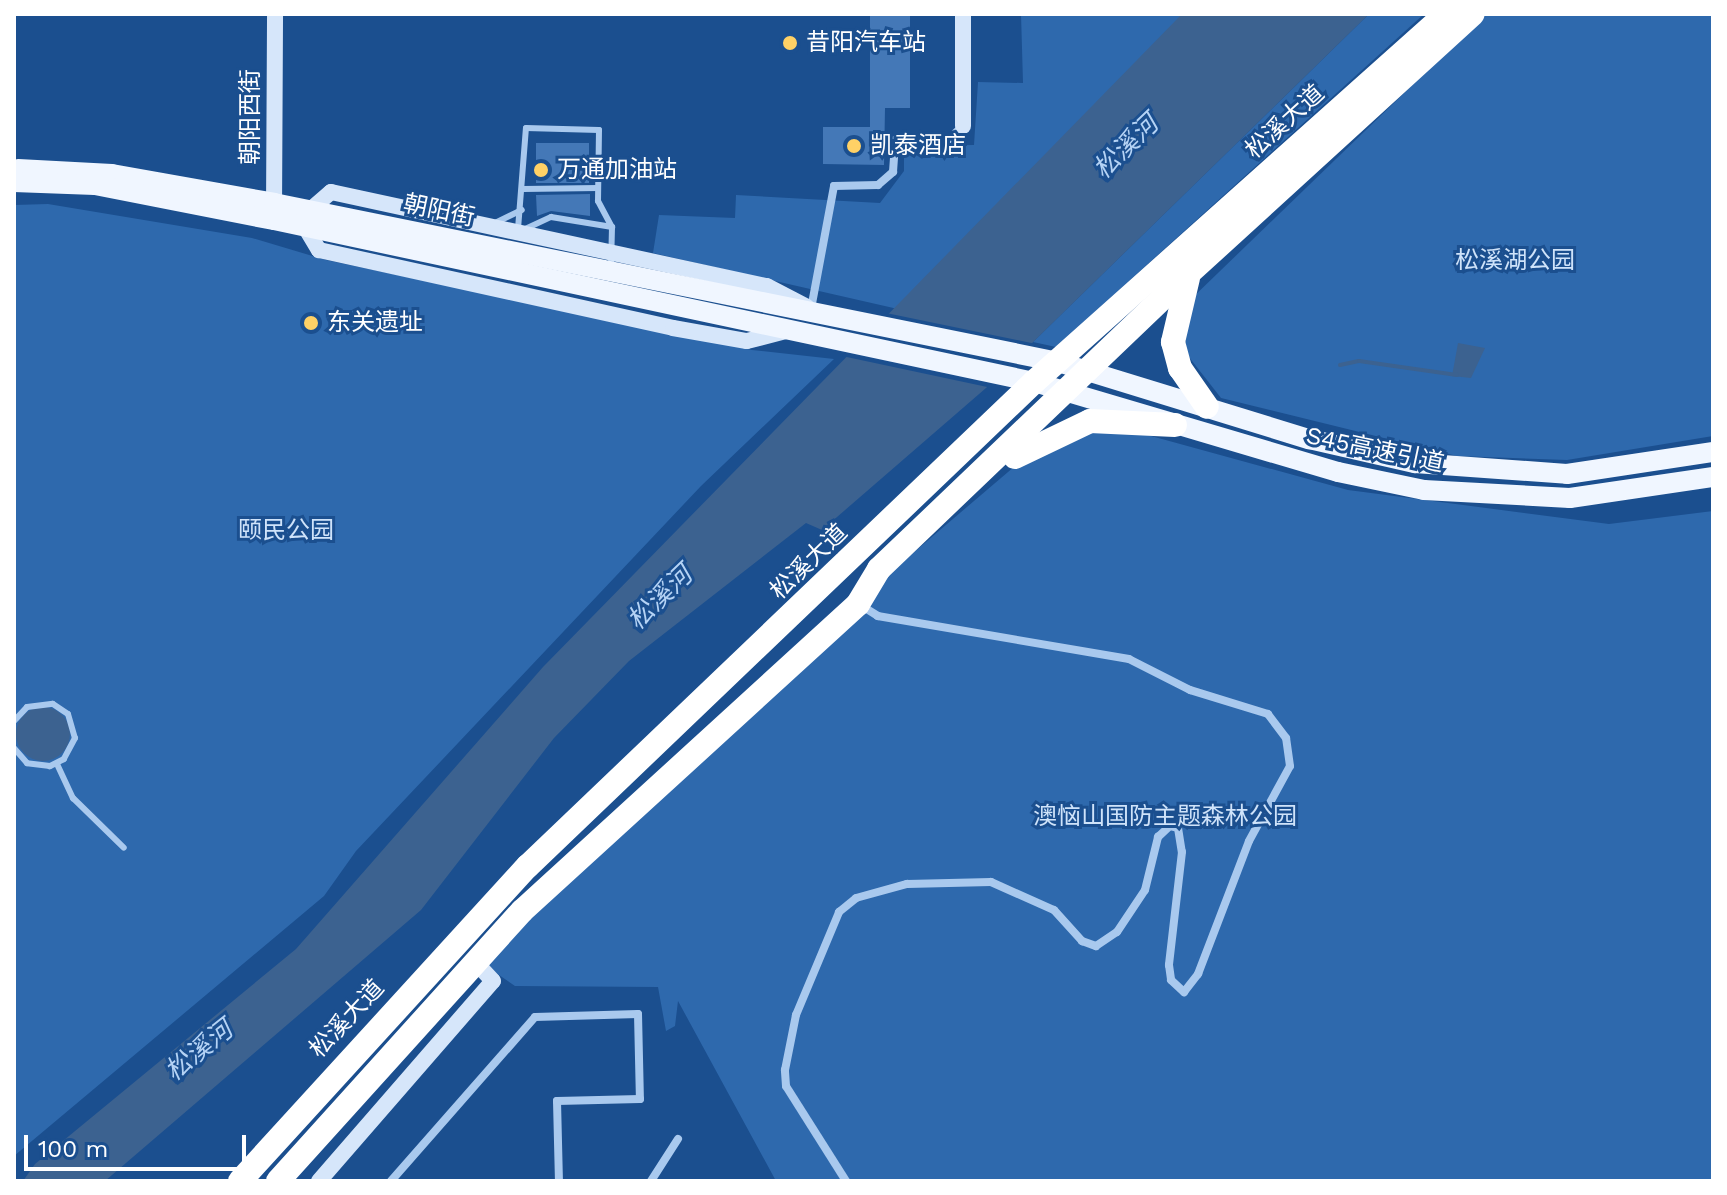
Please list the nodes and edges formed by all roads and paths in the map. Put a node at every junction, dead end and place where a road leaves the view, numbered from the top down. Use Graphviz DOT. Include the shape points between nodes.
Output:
graph roads {
  1 [pos="275,14"];
  2 [pos="963,14"];
  3 [pos="1446,14"];
  4 [pos="1473,14"];
  5 [pos="963,126"];
  6 [pos="14,169"];
  7 [pos="14,182"];
  8 [pos="598,188"];
  9 [pos="523,189"];
  10 [pos="522,210"];
  11 [pos="274,212"];
  12 [pos="307,219"];
  13 [pos="464,221"];
  14 [pos="487,226"];
  15 [pos="612,227"];
  16 [pos="517,233"];
  17 [pos="460,242"];
  18 [pos="610,273"];
  19 [pos="1189,273"];
  20 [pos="815,313"];
  21 [pos="786,331"];
  22 [pos="1058,362"];
  23 [pos="1089,369"];
  24 [pos="1032,371"];
  25 [pos="1067,394"];
  26 [pos="1207,407"];
  27 [pos="1175,425"];
  28 [pos="1713,452"];
  29 [pos="1713,477"];
  30 [pos="969,486"];
  31 [pos="858,604"];
  32 [pos="14,721"];
  33 [pos="14,748"];
  34 [pos="57,764"];
  35 [pos="124,848"];
  36 [pos="475,962"];
  37 [pos="678,1139"];
  38 [pos="240,1181"];
  39 [pos="278,1181"];
  40 [pos="319,1181"];
  41 [pos="391,1181"];
  42 [pos="559,1181"];
  43 [pos="651,1181"];
  44 [pos="846,1181"];
  1 -- 11 [label="street, 朝阳西街"];
  2 -- 5 [label="street"];
  3 -- 22 [label="highway, 松溪大道"];
  4 -- 19 [label="highway, 松溪大道"];
  5 -- 20 [label="street" via="949,139 895,140 893,172 878,185 834,186"];
  6 -- 11 [label="main road, 朝阳街" via="112,174"];
  7 -- 11 [label="main road, 朝阳街" via="95,185"];
  8 -- 9 [label="lane"];
  8 -- 9 [label="lane" via="599,130 526,128"];
  8 -- 15 [label="lane"];
  9 -- 10 [label="lane"];
  10 -- 14 [label="lane"];
  10 -- 16 [label="lane"];
  11 -- 12 [label="main road, 朝阳街"];
  12 -- 13 [label="street" via="331,192"];
  12 -- 17 [label="main road, 朝阳街"];
  12 -- 18 [label="main road, 朝阳街"];
  12 -- 21 [label="street" via="319,250 747,341"];
  13 -- 14 [label="street"];
  13 -- 17 [label="main road"];
  14 -- 16 [label="street"];
  15 -- 16 [label="lane" via="551,217"];
  15 -- 18 [label="lane"];
  16 -- 18 [label="street"];
  17 -- 18 [label="main road, 朝阳街"];
  18 -- 20 [label="main road, 朝阳街"];
  18 -- 21 [label="main road, 朝阳街"];
  19 -- 23 [label="highway, 松溪大道"];
  19 -- 26 [label="highway" via="1173,342 1180,368"];
  20 -- 24 [label="main road, 朝阳街"];
  21 -- 24 [label="main road, 朝阳街" via="1009,377"];
  22 -- 23 [label="main road, S45高速引道"];
  22 -- 24 [label="highway, 松溪大道"];
  23 -- 25 [label="highway, 松溪大道"];
  23 -- 26 [label="main road, S45高速引道"];
  24 -- 25 [label="main road, S45高速引道"];
  24 -- 38 [label="highway, 松溪大道" via="528,866"];
  25 -- 27 [label="main road, S45高速引道"];
  25 -- 30 [label="highway, 松溪大道"];
  26 -- 28 [label="main road, S45高速引道" via="1375,456 1486,472 1593,472"];
  27 -- 29 [label="main road, S45高速引道" via="1338,472 1461,494 1570,498"];
  27 -- 30 [label="highway" via="1081,423"];
  30 -- 31 [label="highway, 松溪大道" via="879,569"];
  31 -- 36 [label="highway, 松溪大道" via="675,765"];
  31 -- 44 [label="street" via="878,616 1129,659 1190,690 1268,714 1286,738 1290,766 1249,841 1198,974 1184,992 1176,989 1169,965 1182,852 1178,828 1170,826 1158,837 1145,890 1117,932 1096,946 1082,941 1054,910 991,882 955,878 907,884 856,898 839,912 796,1015 785,1070 786,1086"];
  32 -- 34 [label="lane" via="27,707 45,702 68,714 75,738"];
  33 -- 34 [label="lane" via="34,766"];
  34 -- 35 [label="lane" via="73,798"];
  36 -- 39 [label="highway, 松溪大道"];
  36 -- 40 [label="street" via="493,981"];
  37 -- 43 [label="street"];
  41 -- 42 [label="street" via="535,1017 638,1014 640,1099 557,1101"];
}
